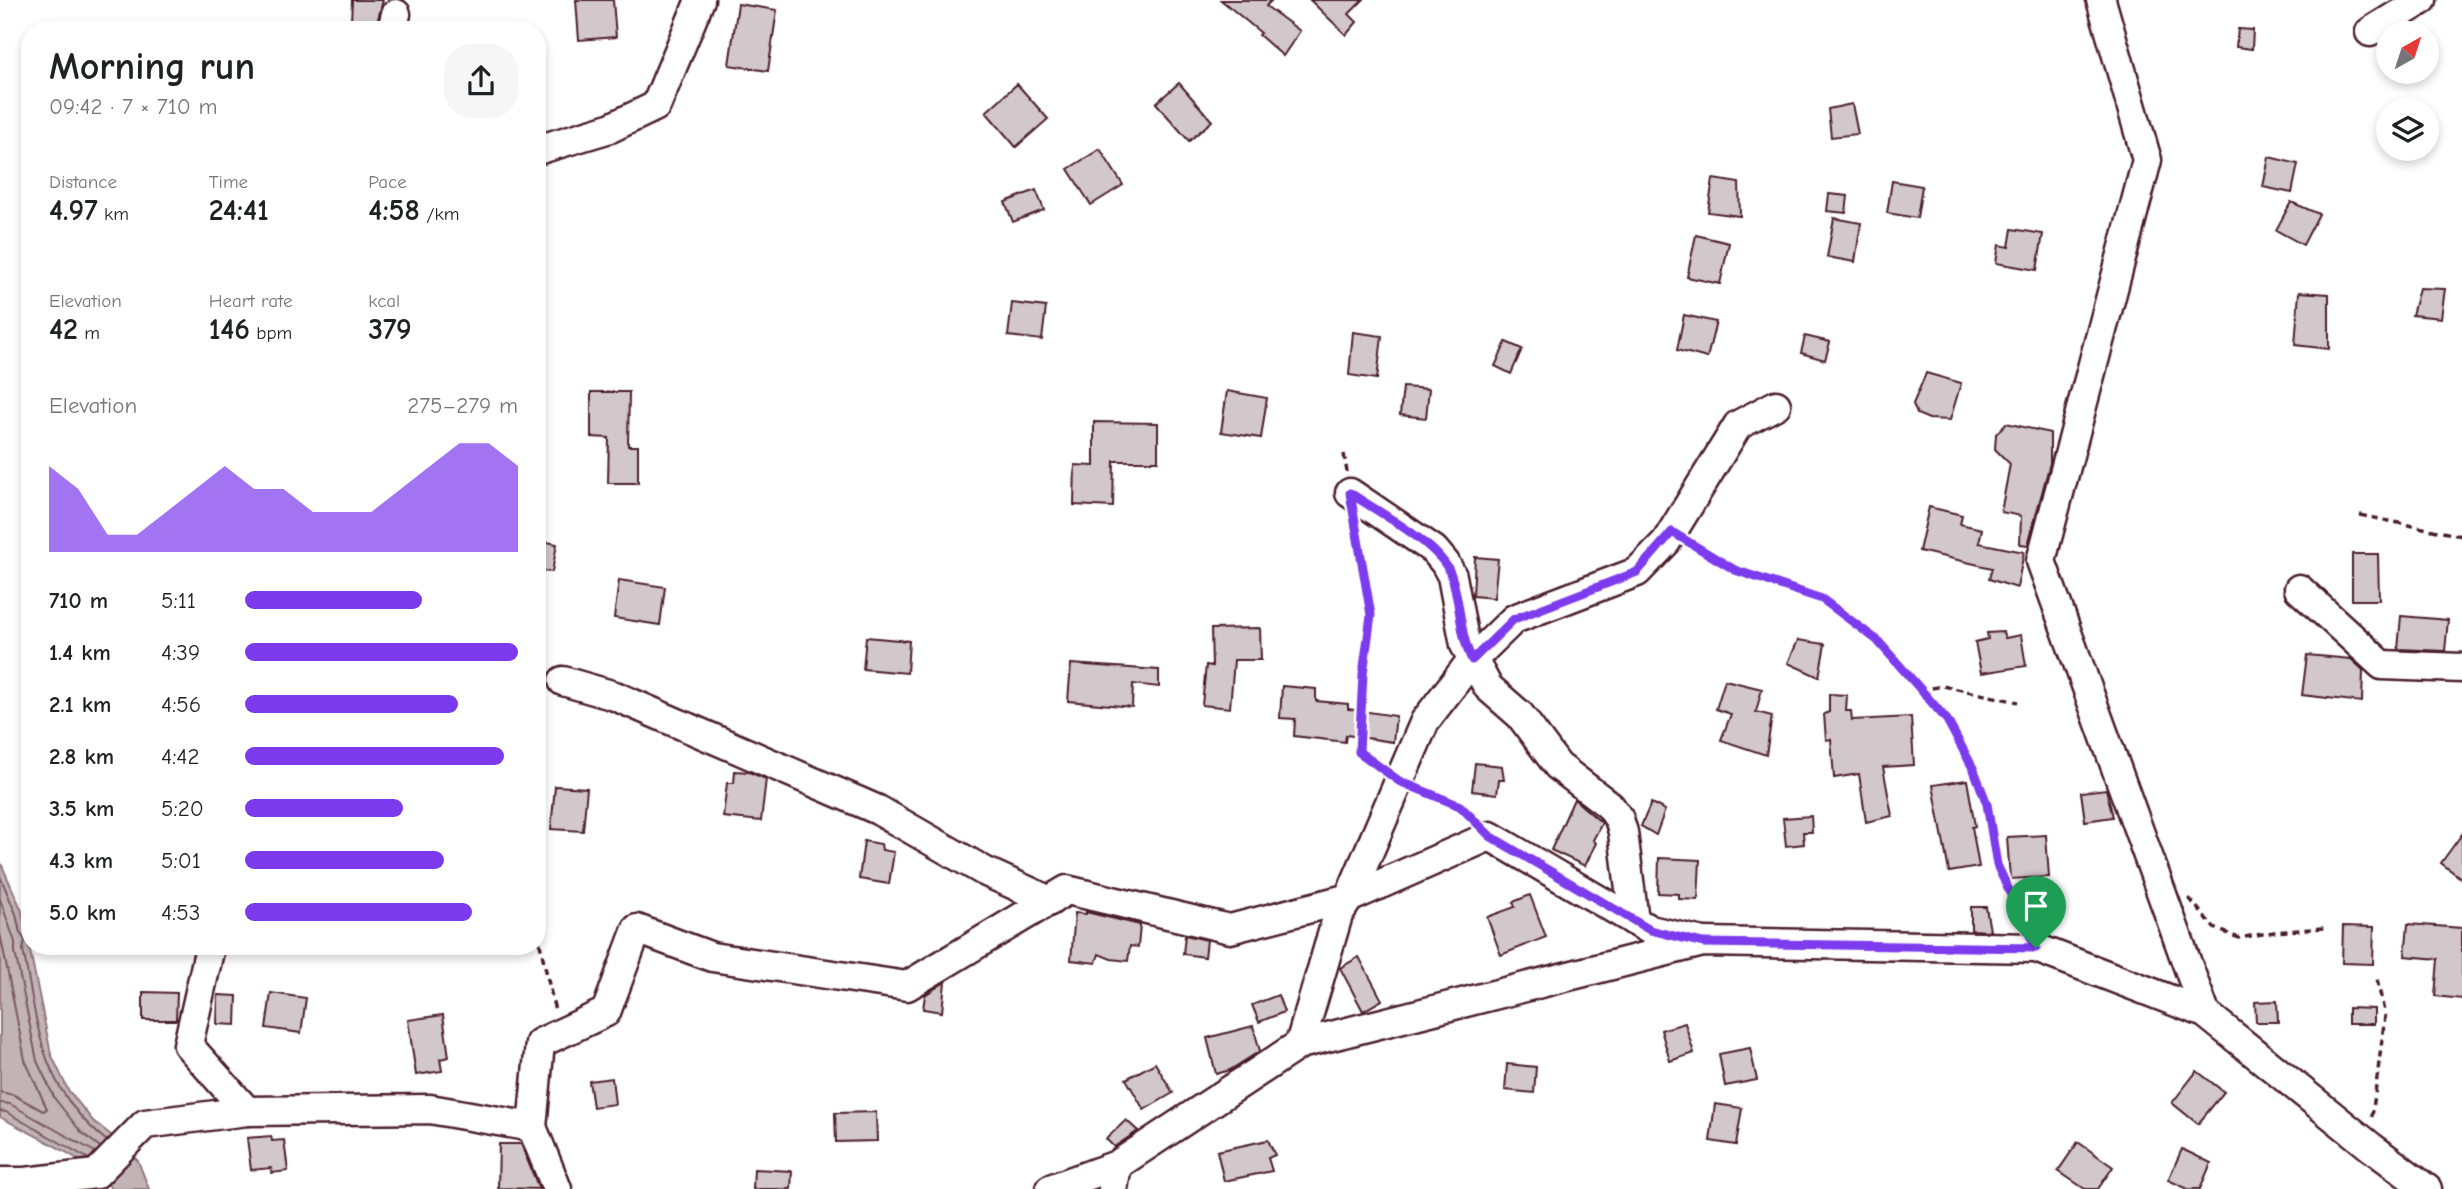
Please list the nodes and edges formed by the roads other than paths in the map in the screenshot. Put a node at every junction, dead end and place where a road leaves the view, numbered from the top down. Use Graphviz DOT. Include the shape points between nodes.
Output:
graph roads {
  1 [pos="700,0"];
  2 [pos="2101,0"];
  3 [pos="2422,0"];
  4 [pos="2370,32"];
  5 [pos="546,147"];
  6 [pos="1776,405"];
  7 [pos="1350,493"];
  8 [pos="2299,589"];
  9 [pos="1472,660"];
  10 [pos="2462,668"];
  11 [pos="563,681"];
  12 [pos="1349,898"];
  13 [pos="1050,901"];
  14 [pos="1634,921"];
  15 [pos="1703,943"];
  16 [pos="208,955"];
  17 [pos="2205,1013"];
  18 [pos="1300,1044"];
  19 [pos="247,1111"];
  20 [pos="532,1127"];
  21 [pos="1115,1177"];
  22 [pos="0,1182"];
  23 [pos="557,1189"];
  24 [pos="1050,1189"];
  25 [pos="2427,1189"];
  1 -- 5 [label="street" via="656,106 610,128"];
  2 -- 17 [label="street" via="2147,160 2041,561"];
  3 -- 4 [label="street"];
  6 -- 9 [label="street" via="1738,425 1672,532 1637,572 1514,619"];
  7 -- 9 [label="street" via="1446,563"];
  8 -- 10 [label="street" via="2382,664"];
  9 -- 12 [label="street" via="1425,721"];
  9 -- 14 [label="street" via="1488,687 1520,716 1558,766 1610,806 1619,819"];
  11 -- 13 [label="street" via="615,696 878,810 984,871"];
  12 -- 13 [label="street" via="1230,929 1068,890"];
  12 -- 14 [label="street" via="1490,836"];
  12 -- 18 [label="street" via="1338,915"];
  13 -- 20 [label="street" via="907,986 712,957 637,929 606,1012 540,1043"];
  14 -- 15 [label="street" via="1650,930"];
  15 -- 17 [label="street" via="2036,948"];
  15 -- 18 [label="street"];
  16 -- 19 [label="street" via="188,1045"];
  17 -- 25 [label="street"];
  18 -- 21 [label="street"];
  19 -- 20 [label="street" via="430,1108"];
  19 -- 22 [label="street" via="145,1124 96,1174"];
  20 -- 23 [label="street"];
  21 -- 24 [label="street"];
}
